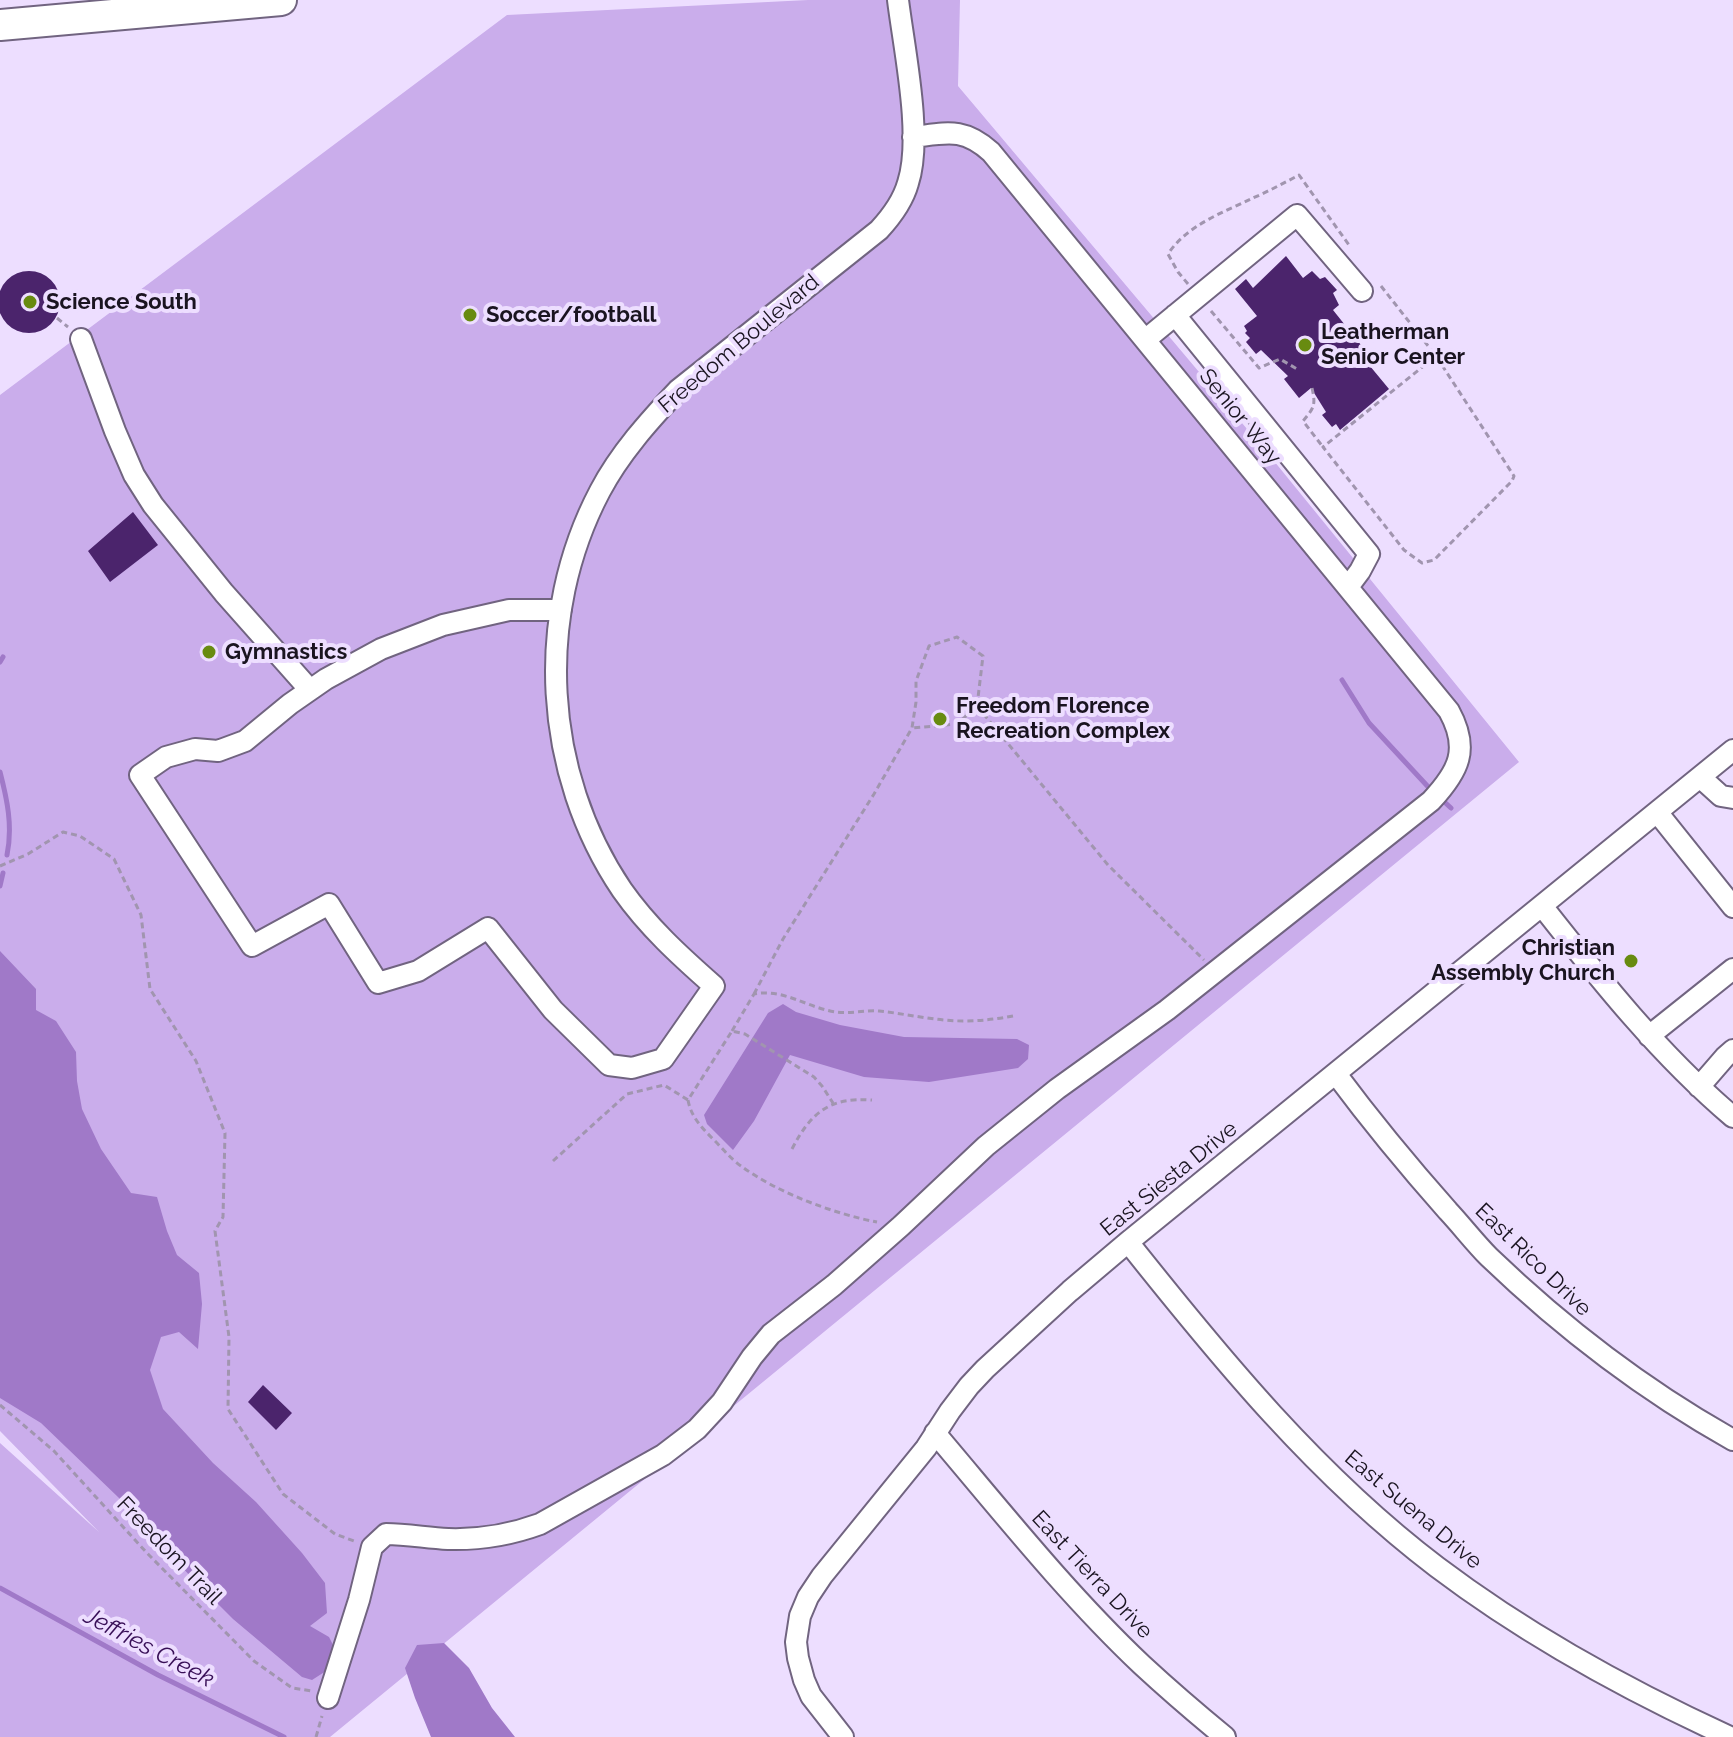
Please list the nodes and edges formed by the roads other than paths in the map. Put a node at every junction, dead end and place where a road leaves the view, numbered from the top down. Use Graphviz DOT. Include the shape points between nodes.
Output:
graph roads {
  1 [pos="281,0"];
  2 [pos="898,0"];
  3 [pos="0,25"];
  4 [pos="913,137"];
  5 [pos="1371,288"];
  6 [pos="1175,315"];
  7 [pos="81,339"];
  8 [pos="1145,340"];
  9 [pos="1348,587"];
  10 [pos="561,610"];
  11 [pos="310,690"];
  12 [pos="1733,750"];
  13 [pos="1700,777"];
  14 [pos="1733,798"];
  15 [pos="1657,812"];
  16 [pos="1542,906"];
  17 [pos="1733,907"];
  18 [pos="1733,969"];
  19 [pos="1649,1036"];
  20 [pos="1733,1050"];
  21 [pos="1336,1074"];
  22 [pos="1699,1087"];
  23 [pos="1733,1117"];
  24 [pos="1128,1242"];
  25 [pos="935,1433"];
  26 [pos="1733,1440"];
  27 [pos="328,1698"];
  28 [pos="843,1737"];
  29 [pos="1225,1737"];
  30 [pos="1730,1737"];
  1 -- 3 [label="highway"];
  2 -- 4 [label="street, Freedom Boulevard"];
  4 -- 8 [label="street, Senior Way" via="953,132 985,147"];
  4 -- 10 [label="street, Freedom Boulevard" via="907,187 890,218 678,390 619,460 586,521"];
  5 -- 6 [label="street" via="1297,215"];
  6 -- 8 [label="street"];
  6 -- 9 [label="street" via="1369,554"];
  7 -- 11 [label="street" via="121,446 153,505"];
  8 -- 9 [label="street, Senior Way"];
  9 -- 27 [label="street, Senior Way" via="1458,727 1456,769 1436,795 1167,1010 986,1146 834,1285 771,1334 722,1402 663,1455 522,1531 446,1539 386,1534 372,1547"];
  10 -- 11 [label="street" via="509,610 443,625 381,649"];
  10 -- 11 [label="street, Freedom Boulevard" via="555,677 558,719 586,823 645,920 714,986 663,1059 632,1068 609,1065 553,1010 488,928 418,971 378,983 329,904 252,946 140,775 166,757 195,749 218,751 245,741"];
  12 -- 13 [label="street, East Siesta Drive"];
  13 -- 14 [label="street" via="1721,796"];
  13 -- 15 [label="street, East Siesta Drive"];
  15 -- 16 [label="street, East Siesta Drive"];
  15 -- 17 [label="street"];
  16 -- 19 [label="street"];
  16 -- 21 [label="street, East Siesta Drive"];
  18 -- 19 [label="street"];
  19 -- 22 [label="street"];
  20 -- 22 [label="street"];
  21 -- 24 [label="street, East Siesta Drive"];
  21 -- 26 [label="street, East Rico Drive" via="1487,1255 1604,1357"];
  22 -- 23 [label="street"];
  24 -- 25 [label="street, East Siesta Drive" via="985,1369"];
  24 -- 30 [label="street, East Suena Drive" via="1302,1447 1426,1558 1564,1652"];
  25 -- 28 [label="street, East Siesta Drive" via="822,1576 800,1616 796,1642 804,1680"];
  25 -- 29 [label="street, East Tierra Drive" via="1093,1615"];
}
